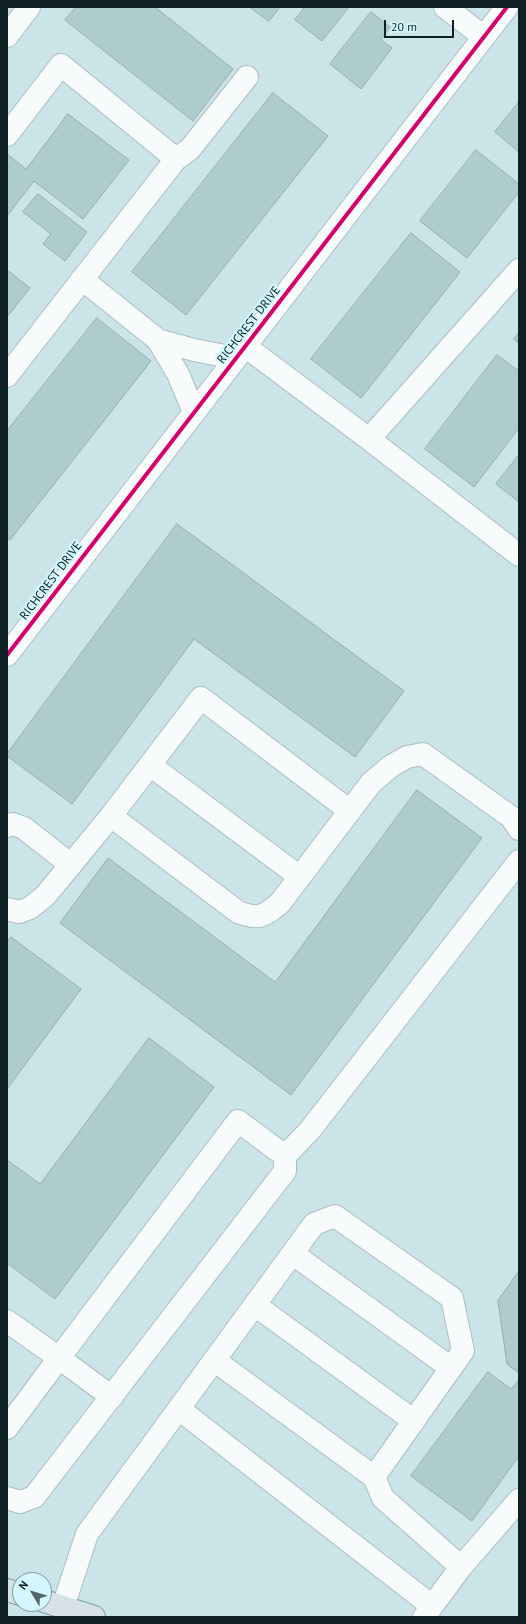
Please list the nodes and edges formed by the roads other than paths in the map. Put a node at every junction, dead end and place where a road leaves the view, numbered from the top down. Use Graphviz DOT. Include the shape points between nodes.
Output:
graph roads {
  1 [pos="29,7"];
  2 [pos="445,7"];
  3 [pos="507,7"];
  4 [pos="7,36"];
  5 [pos="484,37"];
  6 [pos="247,77"];
  7 [pos="7,135"];
  8 [pos="176,159"];
  9 [pos="519,270"];
  10 [pos="82,279"];
  11 [pos="158,340"];
  12 [pos="240,352"];
  13 [pos="7,376"];
  14 [pos="194,412"];
  15 [pos="369,439"];
  16 [pos="519,555"];
  17 [pos="7,655"];
  18 [pos="150,765"];
  19 [pos="350,811"];
  20 [pos="111,816"];
  21 [pos="7,826"];
  22 [pos="519,829"];
  23 [pos="519,861"];
  24 [pos="71,865"];
  25 [pos="300,877"];
  26 [pos="7,910"];
  27 [pos="284,1156"];
  28 [pos="293,1254"];
  29 [pos="255,1305"];
  30 [pos="7,1320"];
  31 [pos="59,1358"];
  32 [pos="214,1360"];
  33 [pos="451,1368"];
  34 [pos="112,1397"];
  35 [pos="179,1409"];
  36 [pos="414,1421"];
  37 [pos="7,1428"];
  38 [pos="374,1477"];
  39 [pos="7,1498"];
  40 [pos="519,1500"];
  41 [pos="461,1567"];
  42 [pos="54,1604"];
  43 [pos="428,1611"];
  44 [pos="94,1617"];
  1 -- 4 [label="street"];
  2 -- 5 [label="street"];
  3 -- 5 [label="street, RICHCREST DRIVE"];
  5 -- 12 [label="street, RICHCREST DRIVE"];
  6 -- 8 [label="street" via="190,149"];
  7 -- 8 [label="street" via="61,65"];
  8 -- 10 [label="street"];
  9 -- 15 [label="street"];
  10 -- 11 [label="street"];
  10 -- 13 [label="street"];
  11 -- 12 [label="street" via="194,350"];
  11 -- 14 [label="street" via="178,374"];
  12 -- 14 [label="street, RICHCREST DRIVE"];
  12 -- 15 [label="street"];
  14 -- 17 [label="street, RICHCREST DRIVE"];
  15 -- 16 [label="street"];
  18 -- 19 [label="street" via="201,698"];
  18 -- 20 [label="street"];
  18 -- 25 [label="street"];
  19 -- 22 [label="street" via="371,783 391,766 407,757 423,754 511,817"];
  19 -- 25 [label="street"];
  20 -- 24 [label="street"];
  20 -- 25 [label="street" via="238,912 253,917 268,913"];
  21 -- 24 [label="street" via="13,824 24,828"];
  23 -- 27 [label="street" via="310,1130"];
  24 -- 26 [label="street" via="45,896 30,908 19,912"];
  27 -- 31 [label="street" via="238,1121"];
  27 -- 34 [label="street" via="285,1171"];
  28 -- 29 [label="street"];
  28 -- 33 [label="street"];
  28 -- 33 [label="street" via="314,1224 335,1216 452,1298 463,1351"];
  29 -- 32 [label="street"];
  29 -- 36 [label="street"];
  30 -- 31 [label="street"];
  31 -- 34 [label="street"];
  31 -- 37 [label="street"];
  32 -- 35 [label="street"];
  32 -- 38 [label="street"];
  33 -- 36 [label="street"];
  34 -- 39 [label="street" via="34,1498 20,1502"];
  35 -- 42 [label="street" via="87,1534"];
  35 -- 43 [label="street"];
  36 -- 38 [label="street"];
  38 -- 41 [label="street" via="383,1498"];
  40 -- 41 [label="street"];
  41 -- 43 [label="street"];
  42 -- 44 [label="main road"];
}
